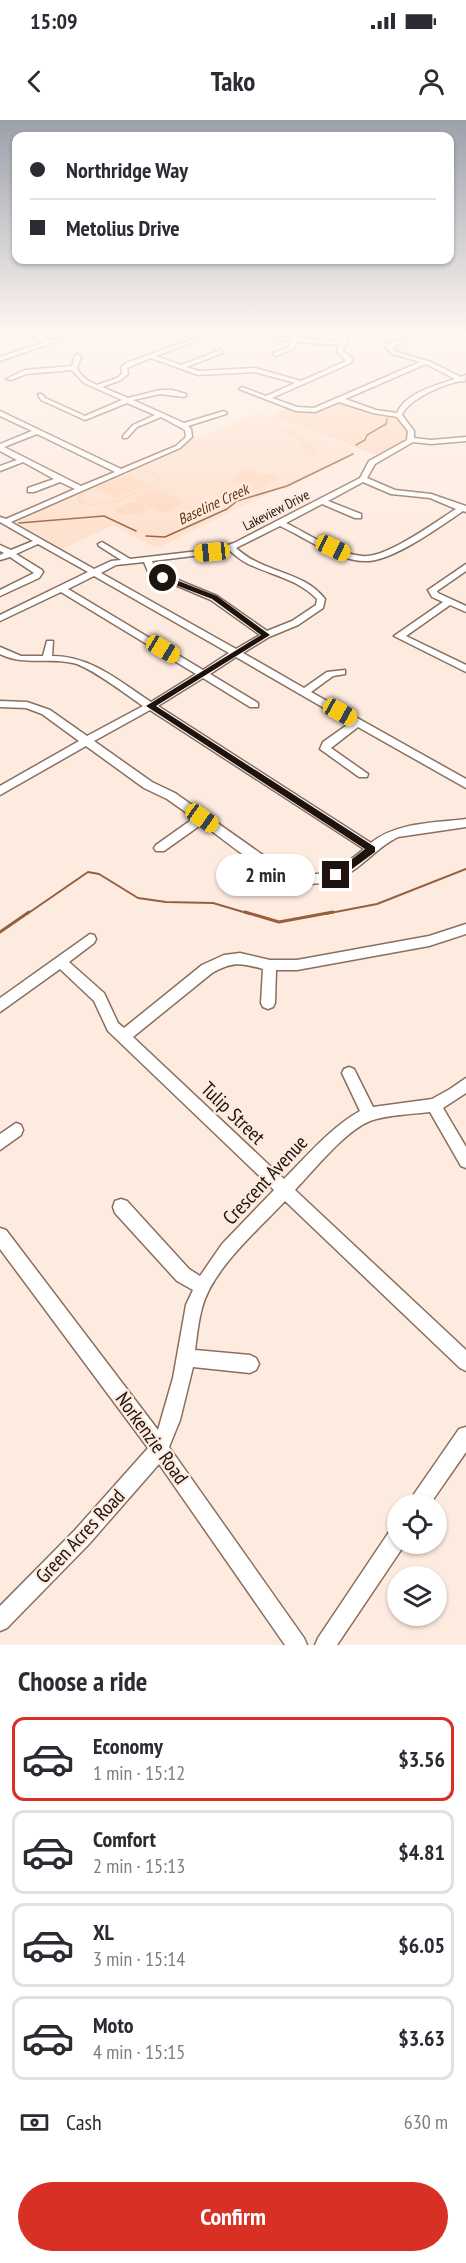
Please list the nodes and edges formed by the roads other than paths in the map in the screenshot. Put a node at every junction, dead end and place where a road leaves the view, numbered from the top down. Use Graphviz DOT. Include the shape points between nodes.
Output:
graph roads {
  1 [pos="57,405"];
  2 [pos="118,405"];
  3 [pos="139,405"];
  4 [pos="285,405"];
  5 [pos="328,405"];
  6 [pos="356,405"];
  7 [pos="404,405"];
  8 [pos="0,413"];
  9 [pos="224,413"];
  10 [pos="161,415"];
  11 [pos="399,415"];
  12 [pos="184,425"];
  13 [pos="38,431"];
  14 [pos="125,437"];
  15 [pos="466,439"];
  16 [pos="411,440"];
  17 [pos="0,447"];
  18 [pos="22,460"];
  19 [pos="0,469"];
  20 [pos="121,472"];
  21 [pos="60,479"];
  22 [pos="363,479"];
  23 [pos="80,489"];
  24 [pos="31,490"];
  25 [pos="322,501"];
  26 [pos="464,509"];
  27 [pos="358,516"];
  28 [pos="280,523"];
  29 [pos="2,525"];
  30 [pos="39,541"];
  31 [pos="102,544"];
  32 [pos="0,546"];
  33 [pos="231,548"];
  34 [pos="11,553"];
  35 [pos="0,558"];
  36 [pos="147,558"];
  37 [pos="127,560"];
  38 [pos="466,567"];
  39 [pos="93,572"];
  40 [pos="61,588"];
  41 [pos="0,593"];
  42 [pos="449,602"];
  43 [pos="466,609"];
  44 [pos="0,618"];
  45 [pos="266,635"];
  46 [pos="50,643"];
  47 [pos="0,650"];
  48 [pos="237,654"];
  49 [pos="47,659"];
  50 [pos="466,669"];
  51 [pos="342,672"];
  52 [pos="204,674"];
  53 [pos="304,692"];
  54 [pos="0,704"];
  55 [pos="254,705"];
  56 [pos="150,706"];
  57 [pos="358,722"];
  58 [pos="87,741"];
  59 [pos="363,774"];
  60 [pos="466,784"];
  61 [pos="0,791"];
  62 [pos="202,818"];
  63 [pos="466,823"];
  64 [pos="160,848"];
  65 [pos="372,849"];
  66 [pos="466,929"];
  67 [pos="90,939"];
  68 [pos="60,961"];
  69 [pos="270,965"];
  70 [pos="267,1004"];
  71 [pos="0,1006"];
  72 [pos="123,1037"];
  73 [pos="349,1073"];
  74 [pos="466,1084"];
  75 [pos="434,1105"];
  76 [pos="369,1114"];
  77 [pos="16,1130"];
  78 [pos="0,1143"];
  79 [pos="466,1161"];
  80 [pos="284,1191"];
  81 [pos="121,1208"];
  82 [pos="0,1236"];
  83 [pos="202,1286"];
  84 [pos="186,1359"];
  85 [pos="466,1362"];
  86 [pos="250,1364"];
  87 [pos="466,1436"];
  88 [pos="159,1449"];
  89 [pos="426,1494"];
  90 [pos="387,1552"];
  91 [pos="0,1621"];
  92 [pos="297,1645"];
  93 [pos="325,1645"];
  1 -- 2 [label="street" via="85,418"];
  3 -- 10 [label="street"];
  4 -- 5 [label="street" via="307,410"];
  6 -- 11 [label="street"];
  7 -- 11 [label="street"];
  8 -- 13 [label="street"];
  9 -- 12 [label="street"];
  10 -- 12 [label="street"];
  10 -- 14 [label="street" via="135,426"];
  11 -- 16 [label="street" via="411,431"];
  12 -- 20 [label="street" via="189,435 182,445"];
  13 -- 17 [label="street"];
  13 -- 20 [label="street"];
  15 -- 16 [label="street"];
  16 -- 22 [label="street, Lakeview Drive" via="372,463"];
  17 -- 18 [label="street"];
  18 -- 19 [label="street"];
  18 -- 21 [label="street"];
  20 -- 23 [label="street"];
  21 -- 23 [label="street"];
  21 -- 24 [label="street"];
  22 -- 25 [label="street, Lakeview Drive"];
  22 -- 26 [label="street" via="394,492 431,496"];
  23 -- 29 [label="street"];
  25 -- 27 [label="street"];
  25 -- 28 [label="street, Lakeview Drive"];
  26 -- 28 [label="street" via="385,555 370,559 350,556"];
  28 -- 33 [label="street, Lakeview Drive"];
  29 -- 30 [label="street"];
  30 -- 34 [label="street"];
  30 -- 39 [label="street"];
  31 -- 37 [label="street"];
  32 -- 34 [label="street"];
  33 -- 36 [label="street, Lakeview Drive"];
  33 -- 45 [label="street" via="253,563 288,575 324,601 308,616"];
  34 -- 35 [label="street"];
  34 -- 41 [label="street" via="38,570 38,574"];
  36 -- 37 [label="street, Lakeview Drive"];
  36 -- 45 [label="street" via="152,572 214,598"];
  37 -- 39 [label="street, Lakeview Drive"];
  38 -- 42 [label="street" via="432,590"];
  39 -- 40 [label="street, Lakeview Drive"];
  39 -- 48 [label="street"];
  40 -- 44 [label="street, Lakeview Drive"];
  40 -- 52 [label="street"];
  42 -- 43 [label="street"];
  42 -- 50 [label="street" via="399,636"];
  45 -- 48 [label="street"];
  46 -- 49 [label="street"];
  47 -- 49 [label="street" via="17,659"];
  48 -- 52 [label="street"];
  48 -- 53 [label="street"];
  49 -- 56 [label="street" via="84,663"];
  51 -- 53 [label="street" via="330,674"];
  52 -- 55 [label="street"];
  52 -- 56 [label="street"];
  53 -- 57 [label="street"];
  54 -- 58 [label="street" via="42,710"];
  56 -- 58 [label="street"];
  56 -- 65 [label="street"];
  57 -- 59 [label="street" via="325,749"];
  57 -- 60 [label="street"];
  58 -- 61 [label="street"];
  58 -- 62 [label="street"];
  62 -- 64 [label="street"];
  62 -- 65 [label="street" via="273,868 298,879 336,875"];
  63 -- 65 [label="street" via="396,833"];
  66 -- 69 [label="street" via="429,941 316,962"];
  67 -- 68 [label="street"];
  68 -- 71 [label="street"];
  68 -- 72 [label="street, Tulip Street" via="99,997 110,1023"];
  69 -- 70 [label="street"];
  69 -- 72 [label="street" via="240,958 216,963"];
  72 -- 80 [label="street, Tulip Street"];
  73 -- 76 [label="street"];
  74 -- 75 [label="street, Crescent Avenue"];
  75 -- 76 [label="street, Crescent Avenue"];
  75 -- 79 [label="street"];
  76 -- 80 [label="street, Crescent Avenue" via="343,1131"];
  77 -- 78 [label="street"];
  80 -- 83 [label="street, Crescent Avenue" via="228,1250"];
  80 -- 85 [label="street, Tulip Street"];
  81 -- 83 [label="street" via="183,1275"];
  82 -- 88 [label="street, Norkenzie Road"];
  83 -- 84 [label="street, Crescent Avenue" via="190,1322"];
  84 -- 86 [label="street"];
  84 -- 88 [label="street, Crescent Avenue"];
  87 -- 89 [label="street"];
  88 -- 91 [label="street, Green Acres Road"];
  88 -- 92 [label="street, Norkenzie Road"];
  90 -- 93 [label="street"];
}
